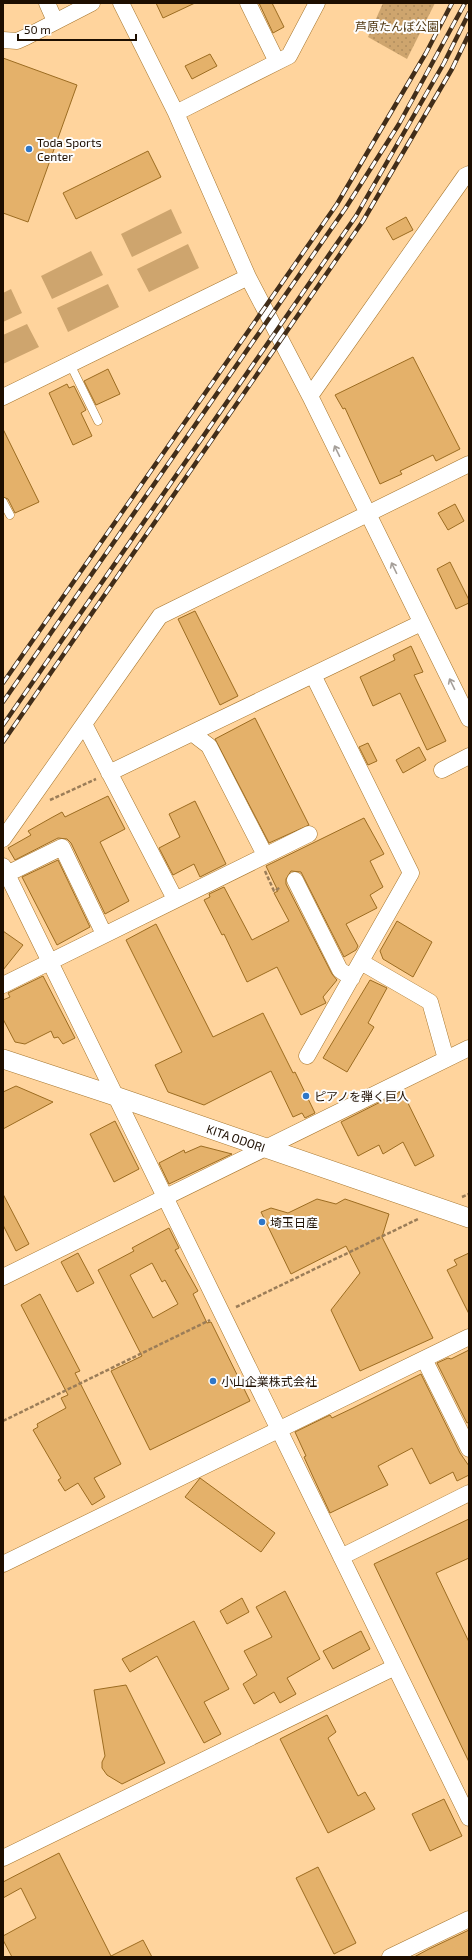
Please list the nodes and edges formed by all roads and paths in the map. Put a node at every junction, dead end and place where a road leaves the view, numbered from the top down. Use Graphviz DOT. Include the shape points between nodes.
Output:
graph roads {
  1 [pos="47,3"];
  2 [pos="92,3"];
  3 [pos="121,3"];
  4 [pos="248,3"];
  5 [pos="317,3"];
  6 [pos="55,21"];
  7 [pos="3,40"];
  8 [pos="277,62"];
  9 [pos="176,113"];
  10 [pos="469,174"];
  11 [pos="248,277"];
  12 [pos="70,364"];
  13 [pos="310,396"];
  14 [pos="3,397"];
  15 [pos="98,421"];
  16 [pos="469,464"];
  17 [pos="3,502"];
  18 [pos="368,514"];
  19 [pos="10,515"];
  20 [pos="422,623"];
  21 [pos="313,675"];
  22 [pos="469,719"];
  23 [pos="84,724"];
  24 [pos="192,733"];
  25 [pos="469,756"];
  26 [pos="442,770"];
  27 [pos="109,773"];
  28 [pos="48,801"];
  29 [pos="310,834"];
  30 [pos="3,839"];
  31 [pos="262,857"];
  32 [pos="5,870"];
  33 [pos="295,880"];
  34 [pos="175,899"];
  35 [pos="104,934"];
  36 [pos="50,962"];
  37 [pos="361,962"];
  38 [pos="352,978"];
  39 [pos="3,985"];
  40 [pos="469,1048"];
  41 [pos="307,1056"];
  42 [pos="3,1059"];
  43 [pos="446,1060"];
  44 [pos="115,1096"];
  45 [pos="265,1148"];
  46 [pos="164,1198"];
  47 [pos="469,1218"];
  48 [pos="3,1277"];
  49 [pos="469,1337"];
  50 [pos="424,1359"];
  51 [pos="278,1429"];
  52 [pos="469,1449"];
  53 [pos="469,1493"];
  54 [pos="341,1557"];
  55 [pos="3,1564"];
  56 [pos="395,1667"];
  57 [pos="469,1818"];
  58 [pos="3,1858"];
  59 [pos="469,1919"];
  60 [pos="390,1957"];
  1 -- 6 [label="street"];
  2 -- 6 [label="street"];
  3 -- 9 [label="street"];
  4 -- 8 [label="street"];
  5 -- 8 [label="street" via="289,56"];
  6 -- 7 [label="street" via="17,41"];
  8 -- 9 [label="street"];
  9 -- 11 [label="street"];
  10 -- 13 [label="street" via="465,176"];
  11 -- 12 [label="street"];
  11 -- 13 [label="street"];
  12 -- 14 [label="street"];
  12 -- 15 [label="lane"];
  18 -- 13 [label="street, one-way"];
  16 -- 18 [label="street"];
  17 -- 19 [label="lane"];
  20 -- 18 [label="street, one-way"];
  18 -- 23 [label="street" via="160,616"];
  20 -- 21 [label="street"];
  22 -- 20 [label="street, one-way"];
  21 -- 24 [label="street"];
  21 -- 37 [label="street" via="411,873"];
  23 -- 27 [label="street"];
  23 -- 30 [label="street"];
  24 -- 27 [label="street"];
  24 -- 31 [label="street" via="209,746"];
  25 -- 26 [label="street"];
  27 -- 28 [label="path"];
  27 -- 34 [label="street"];
  29 -- 31 [label="street"];
  31 -- 33 [label="path" via="274,891"];
  31 -- 34 [label="street"];
  32 -- 35 [label="street" via="62,847"];
  32 -- 36 [label="street"];
  33 -- 38 [label="street" via="340,970"];
  34 -- 35 [label="street"];
  35 -- 36 [label="street"];
  36 -- 39 [label="street"];
  36 -- 44 [label="street"];
  37 -- 38 [label="street"];
  37 -- 43 [label="street" via="430,1002"];
  38 -- 41 [label="street"];
  40 -- 43 [label="street"];
  42 -- 44 [label="street, KITA ODORI"];
  43 -- 45 [label="street"];
  44 -- 45 [label="street, KITA ODORI"];
  44 -- 46 [label="street"];
  45 -- 46 [label="street"];
  45 -- 47 [label="street, KITA ODORI"];
  46 -- 48 [label="street"];
  46 -- 51 [label="street"];
  49 -- 50 [label="street"];
  50 -- 51 [label="street"];
  50 -- 52 [label="street"];
  51 -- 54 [label="street"];
  51 -- 55 [label="street"];
  53 -- 54 [label="street"];
  54 -- 56 [label="street"];
  56 -- 57 [label="street"];
  56 -- 58 [label="street"];
  59 -- 60 [label="street"];
}
